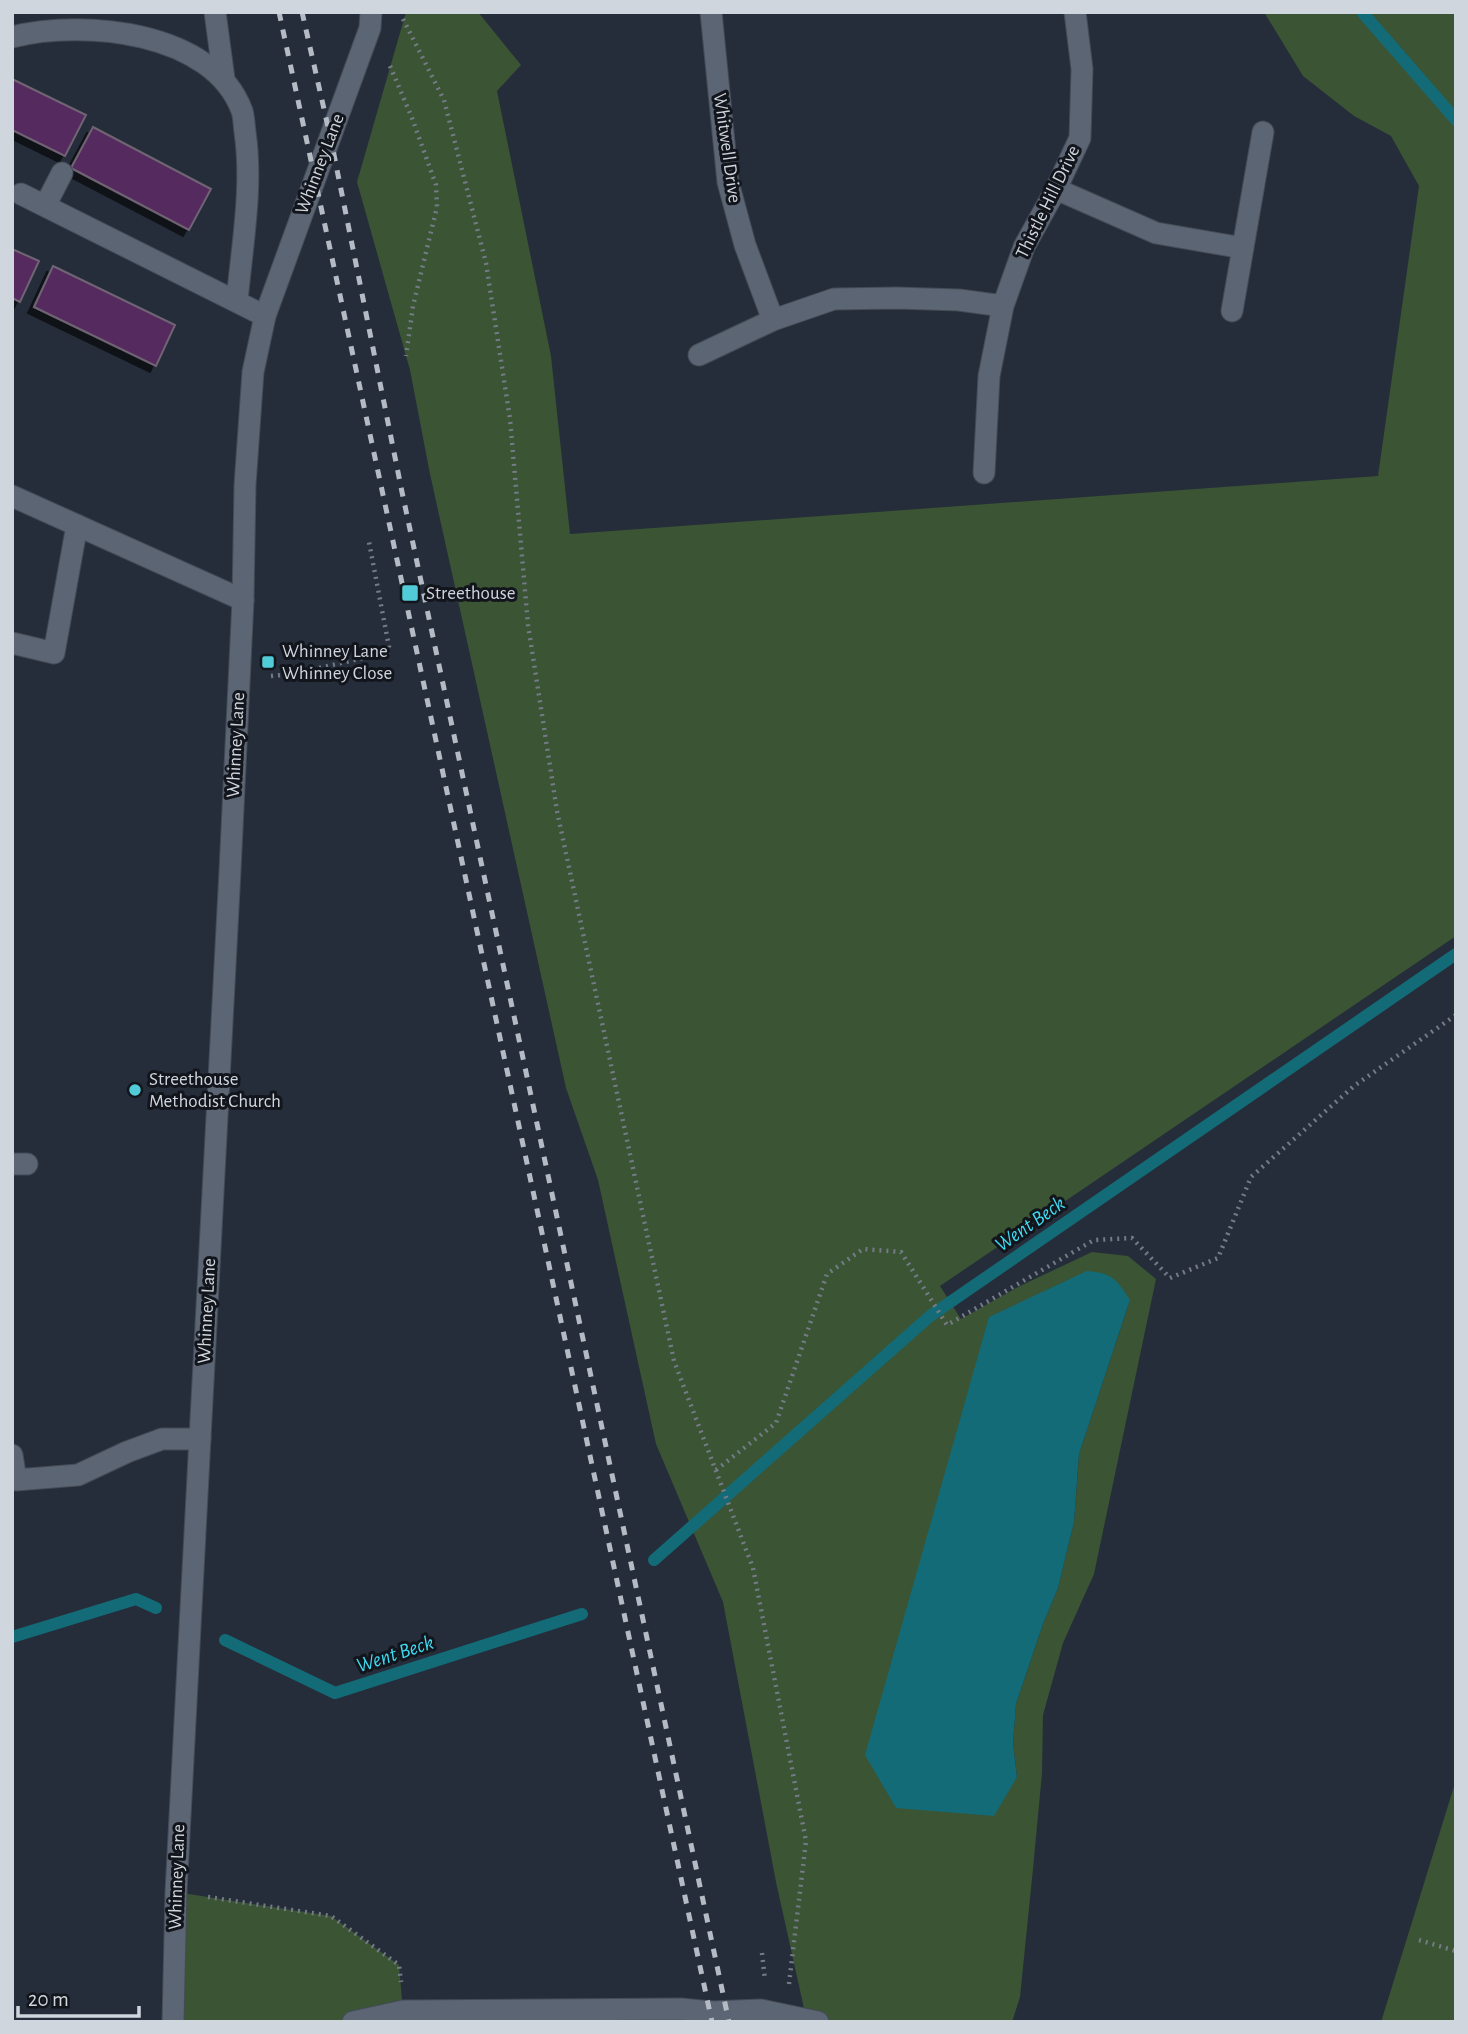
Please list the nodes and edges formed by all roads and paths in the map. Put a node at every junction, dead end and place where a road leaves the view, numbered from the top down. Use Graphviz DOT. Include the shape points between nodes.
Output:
graph roads {
  1 [pos="215,12"];
  2 [pos="399,12"];
  3 [pos="710,12"];
  4 [pos="1076,12"];
  5 [pos="370,20"];
  6 [pos="12,37"];
  7 [pos="224,79"];
  8 [pos="1263,132"];
  9 [pos="62,173"];
  10 [pos="1056,188"];
  11 [pos="21,194"];
  12 [pos="45,206"];
  13 [pos="1243,248"];
  14 [pos="237,301"];
  15 [pos="1003,306"];
  16 [pos="1232,311"];
  17 [pos="265,316"];
  18 [pos="773,320"];
  19 [pos="699,355"];
  20 [pos="406,356"];
  21 [pos="984,473"];
  22 [pos="12,496"];
  23 [pos="77,525"];
  24 [pos="369,542"];
  25 [pos="243,600"];
  26 [pos="12,643"];
  27 [pos="240,678"];
  28 [pos="1456,1015"];
  29 [pos="200,1439"];
  30 [pos="12,1454"];
  31 [pos="716,1471"];
  32 [pos="176,1892"];
  33 [pos="1419,1940"];
  34 [pos="1456,1951"];
  35 [pos="403,2011"];
  36 [pos="785,2015"];
  37 [pos="173,2022"];
  38 [pos="353,2022"];
  39 [pos="818,2022"];
  1 -- 7 [label="street"];
  2 -- 31 [label="path" via="444,100 486,263 510,419 528,625 557,811 674,1361"];
  3 -- 18 [label="street, Whitwell Drive" via="728,182"];
  4 -- 10 [label="street, Thistle Hill Drive" via="1082,69 1080,138"];
  5 -- 17 [label="street, Whinney Lane"];
  5 -- 20 [label="path" via="436,185 437,207"];
  6 -- 7 [label="street" via="95,31 141,35 192,55"];
  7 -- 14 [label="street" via="242,111 247,146"];
  8 -- 13 [label="street"];
  9 -- 12 [label="street"];
  10 -- 13 [label="street" via="1156,233"];
  10 -- 15 [label="street, Thistle Hill Drive" via="1024,247"];
  11 -- 12 [label="street"];
  12 -- 14 [label="street"];
  13 -- 16 [label="street"];
  14 -- 17 [label="street"];
  15 -- 18 [label="street" via="947,300 834,299"];
  15 -- 21 [label="street, Thistle Hill Drive" via="989,376"];
  17 -- 25 [label="street, Whinney Lane" via="252,385"];
  18 -- 19 [label="street"];
  22 -- 23 [label="street"];
  23 -- 25 [label="street"];
  23 -- 26 [label="street" via="54,653"];
  24 -- 27 [label="path" via="390,652 292,674"];
  25 -- 27 [label="street, Whinney Lane"];
  27 -- 29 [label="street, Whinney Lane"];
  28 -- 31 [label="path" via="1354,1086 1251,1177 1217,1258 1170,1278 1132,1238 1094,1240 947,1325 901,1252 863,1249 827,1273 776,1423"];
  29 -- 30 [label="street" via="162,1438 78,1475 16,1480"];
  29 -- 32 [label="street, Whinney Lane"];
  31 -- 36 [label="path" via="753,1568 806,1841"];
  32 -- 35 [label="path" via="331,1916 399,1965"];
  32 -- 37 [label="street, Whinney Lane"];
  33 -- 34 [label="path"];
  35 -- 36 [label="street" via="681,2009 761,2010"];
  35 -- 38 [label="street"];
  36 -- 39 [label="street"];
}
